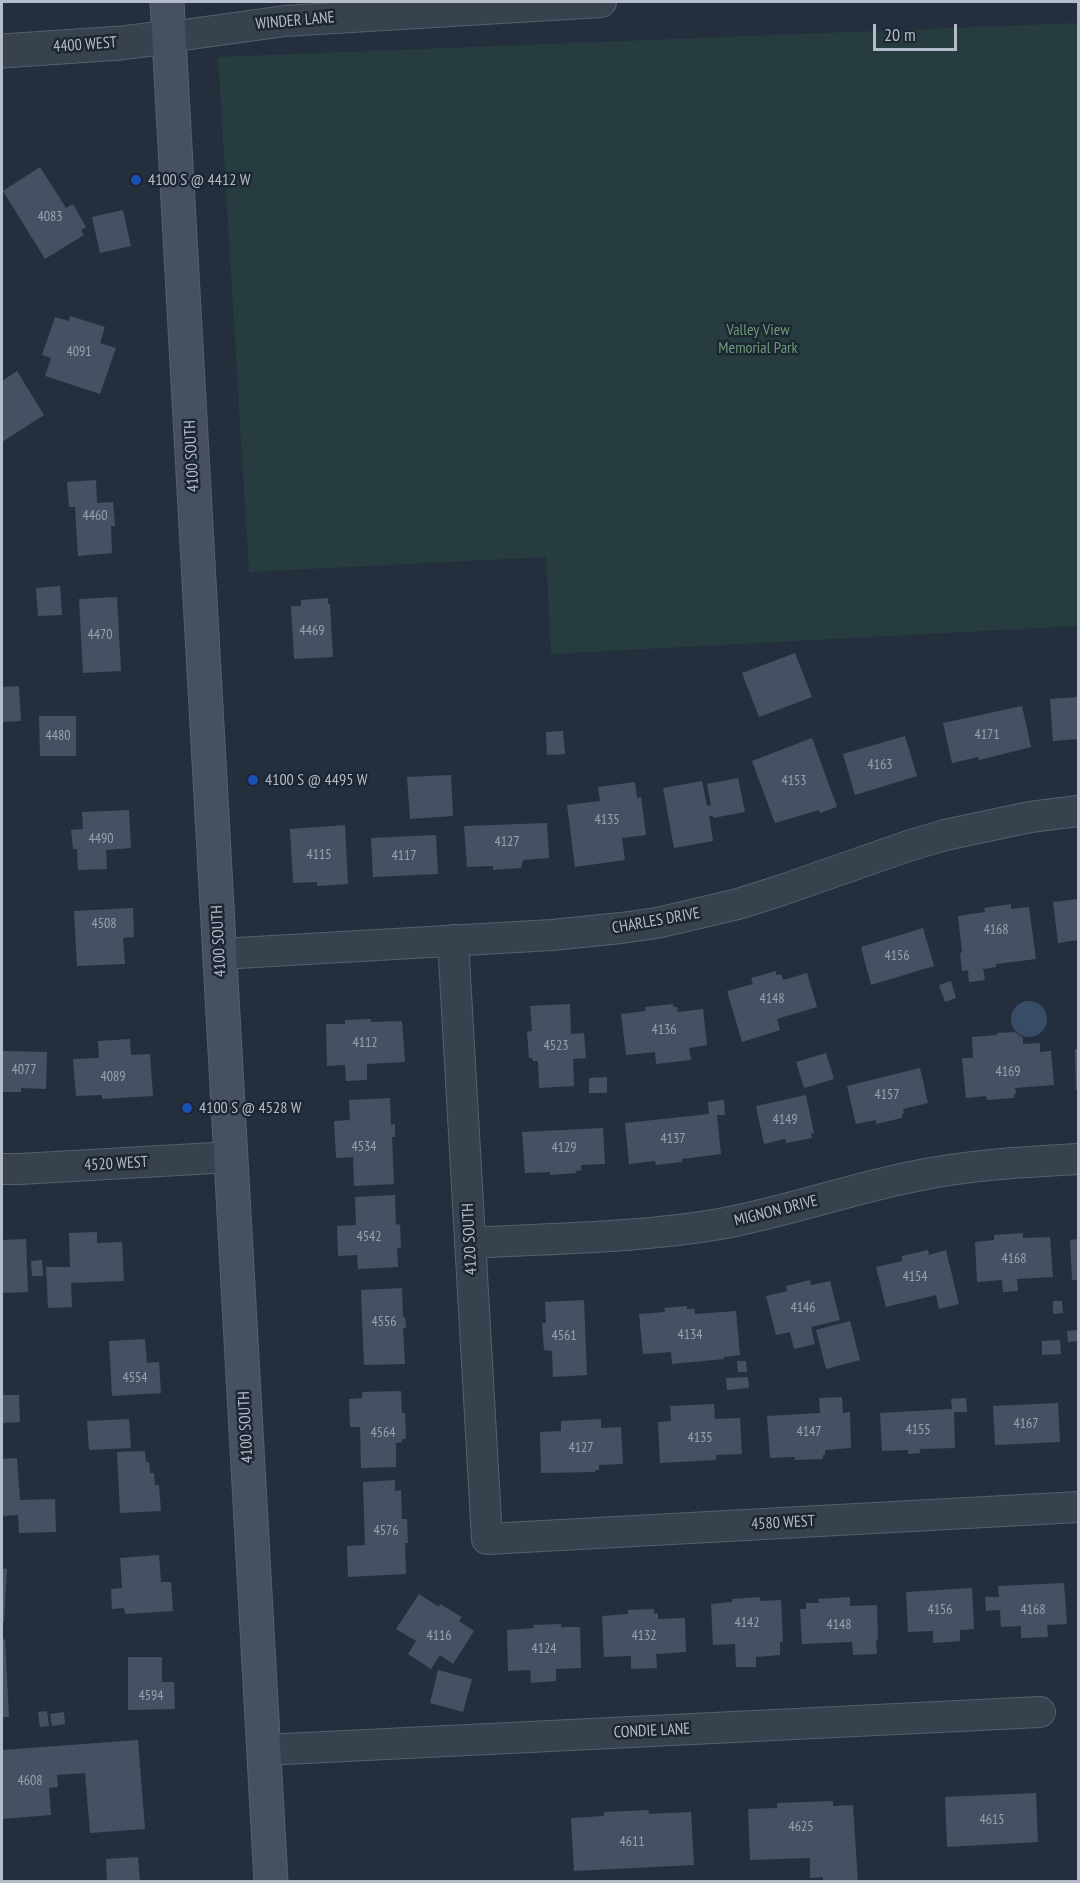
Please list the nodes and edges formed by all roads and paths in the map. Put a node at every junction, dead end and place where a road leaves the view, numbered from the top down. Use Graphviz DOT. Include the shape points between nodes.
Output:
graph roads {
  1 [pos="167,2"];
  2 [pos="601,2"];
  3 [pos="169,37"];
  4 [pos="2,51"];
  5 [pos="1078,811"];
  6 [pos="453,940"];
  7 [pos="220,954"];
  8 [pos="231,1157"];
  9 [pos="1078,1159"];
  10 [pos="2,1169"];
  11 [pos="470,1243"];
  12 [pos="1078,1507"];
  13 [pos="487,1539"];
  14 [pos="1040,1712"];
  15 [pos="264,1750"];
  16 [pos="271,1881"];
  1 -- 3 [label="main road, 4100 SOUTH"];
  2 -- 3 [label="street, WINDER LANE" via="285,21"];
  3 -- 4 [label="street, 4400 WEST"];
  3 -- 7 [label="main road, 4100 SOUTH"];
  5 -- 6 [label="street, CHARLES DRIVE" via="945,835 738,904 657,923"];
  6 -- 7 [label="street, CHARLES DRIVE"];
  6 -- 11 [label="street, 4120 SOUTH"];
  7 -- 8 [label="main road, 4100 SOUTH"];
  8 -- 10 [label="street, 4520 WEST"];
  8 -- 15 [label="main road, 4100 SOUTH"];
  9 -- 11 [label="street, MIGNON DRIVE" via="933,1173 754,1217 681,1230"];
  11 -- 13 [label="street, 4120 SOUTH"];
  12 -- 13 [label="street, 4580 WEST"];
  14 -- 15 [label="street, CONDIE LANE"];
  15 -- 16 [label="main road, 4100 SOUTH"];
}
